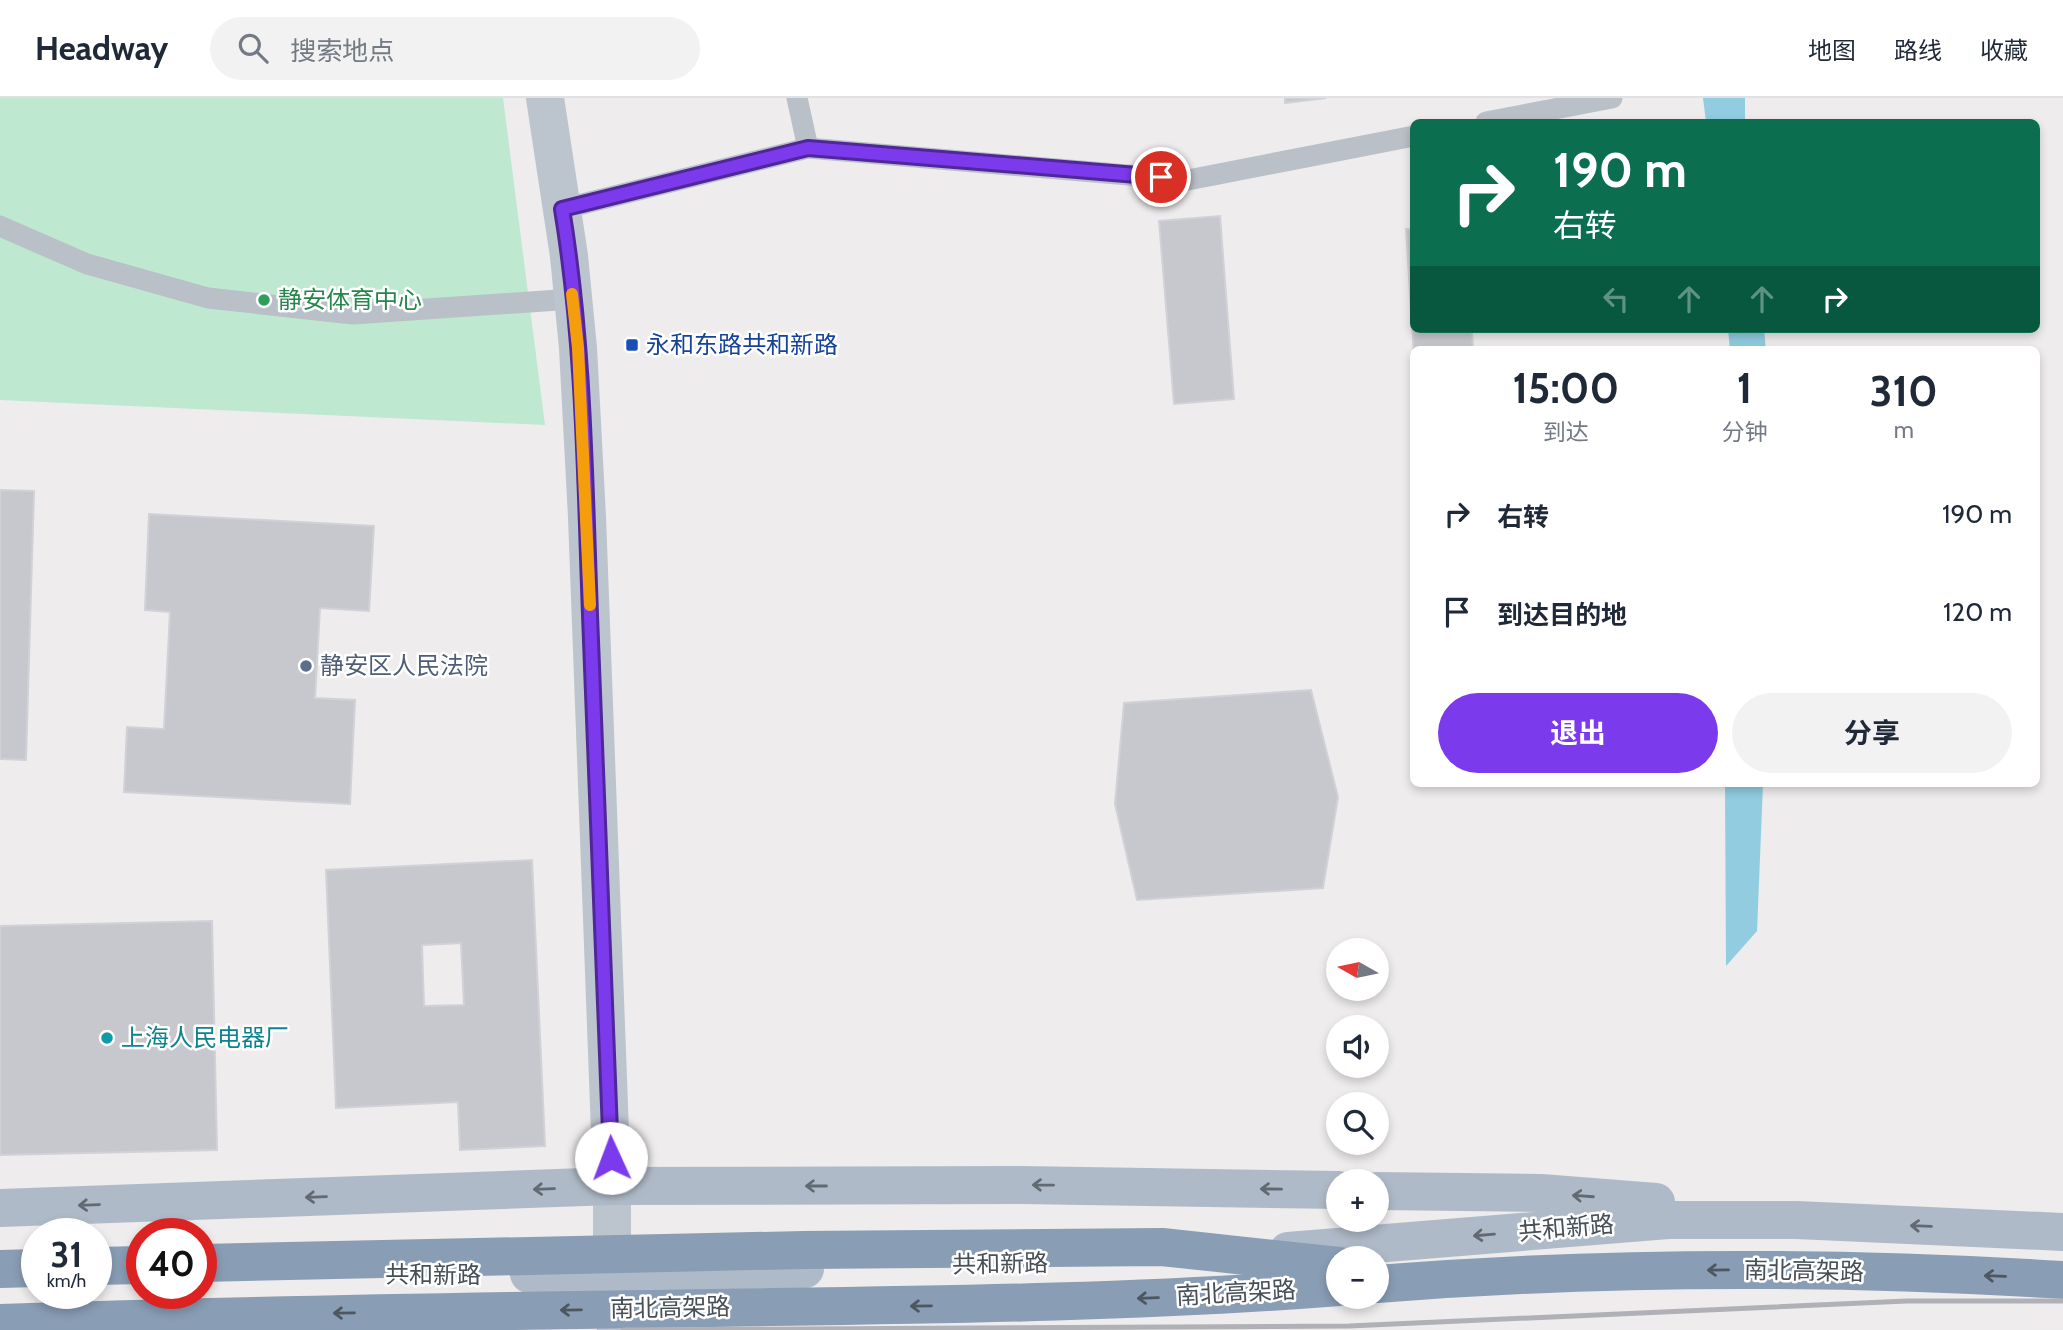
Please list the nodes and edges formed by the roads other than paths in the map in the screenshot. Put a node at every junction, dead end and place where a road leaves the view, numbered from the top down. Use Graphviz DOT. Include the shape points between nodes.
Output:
graph roads {
  1 [pos="545,98"];
  2 [pos="797,98"];
  3 [pos="1612,98"];
  4 [pos="1502,119"];
  5 [pos="1410,137"];
  6 [pos="808,148"];
  7 [pos="562,209"];
  8 [pos="0,226"];
  9 [pos="573,299"];
  10 [pos="612,1186"];
  11 [pos="1326,1190"];
  12 [pos="1389,1191"];
  13 [pos="0,1208"];
  14 [pos="1797,1220"];
  15 [pos="2063,1232"];
  16 [pos="217,1263"];
  17 [pos="1326,1265"];
  18 [pos="21,1268"];
  19 [pos="0,1269"];
  20 [pos="1389,1271"];
  21 [pos="612,1274"];
  22 [pos="217,1276"];
  23 [pos="21,1277"];
  24 [pos="0,1278"];
  25 [pos="1454,1278"];
  26 [pos="2063,1280"];
  27 [pos="1389,1283"];
  28 [pos="1326,1288"];
  29 [pos="0,1323"];
  30 [pos="616,1330"];
  1 -- 7 [label="street"];
  2 -- 6 [label="lane"];
  3 -- 4 [label="lane"];
  5 -- 6 [label="lane" via="1188,180"];
  6 -- 7 [label="lane"];
  7 -- 9 [label="street"];
  8 -- 9 [label="lane" via="87,264 208,298 353,314"];
  9 -- 10 [label="street" via="587,517"];
  11 -- 10 [label="main road, one-way"];
  10 -- 13 [label="main road, one-way"];
  10 -- 21 [label="street"];
  14 -- 12 [label="main road, 共和新路, one-way" via="1703,1205 1541,1193"];
  15 -- 14 [label="main road, 共和新路, one-way"];
  14 -- 21 [label="main road, 共和新路, one-way" via="1668,1220 1184,1260"];
  16 -- 17 [label="highway" via="1162,1247"];
  18 -- 19 [label="highway"];
  20 -- 25 [label="highway"];
  21 -- 22 [label="main road, 共和新路"];
  21 -- 30 [label="street"];
  23 -- 24 [label="main road"];
  26 -- 25 [label="highway, 南北高架路, one-way" via="1760,1269"];
  25 -- 27 [label="highway, 南北高架路"];
  28 -- 29 [label="highway, 南北高架路, one-way" via="976,1305 294,1314"];
}
